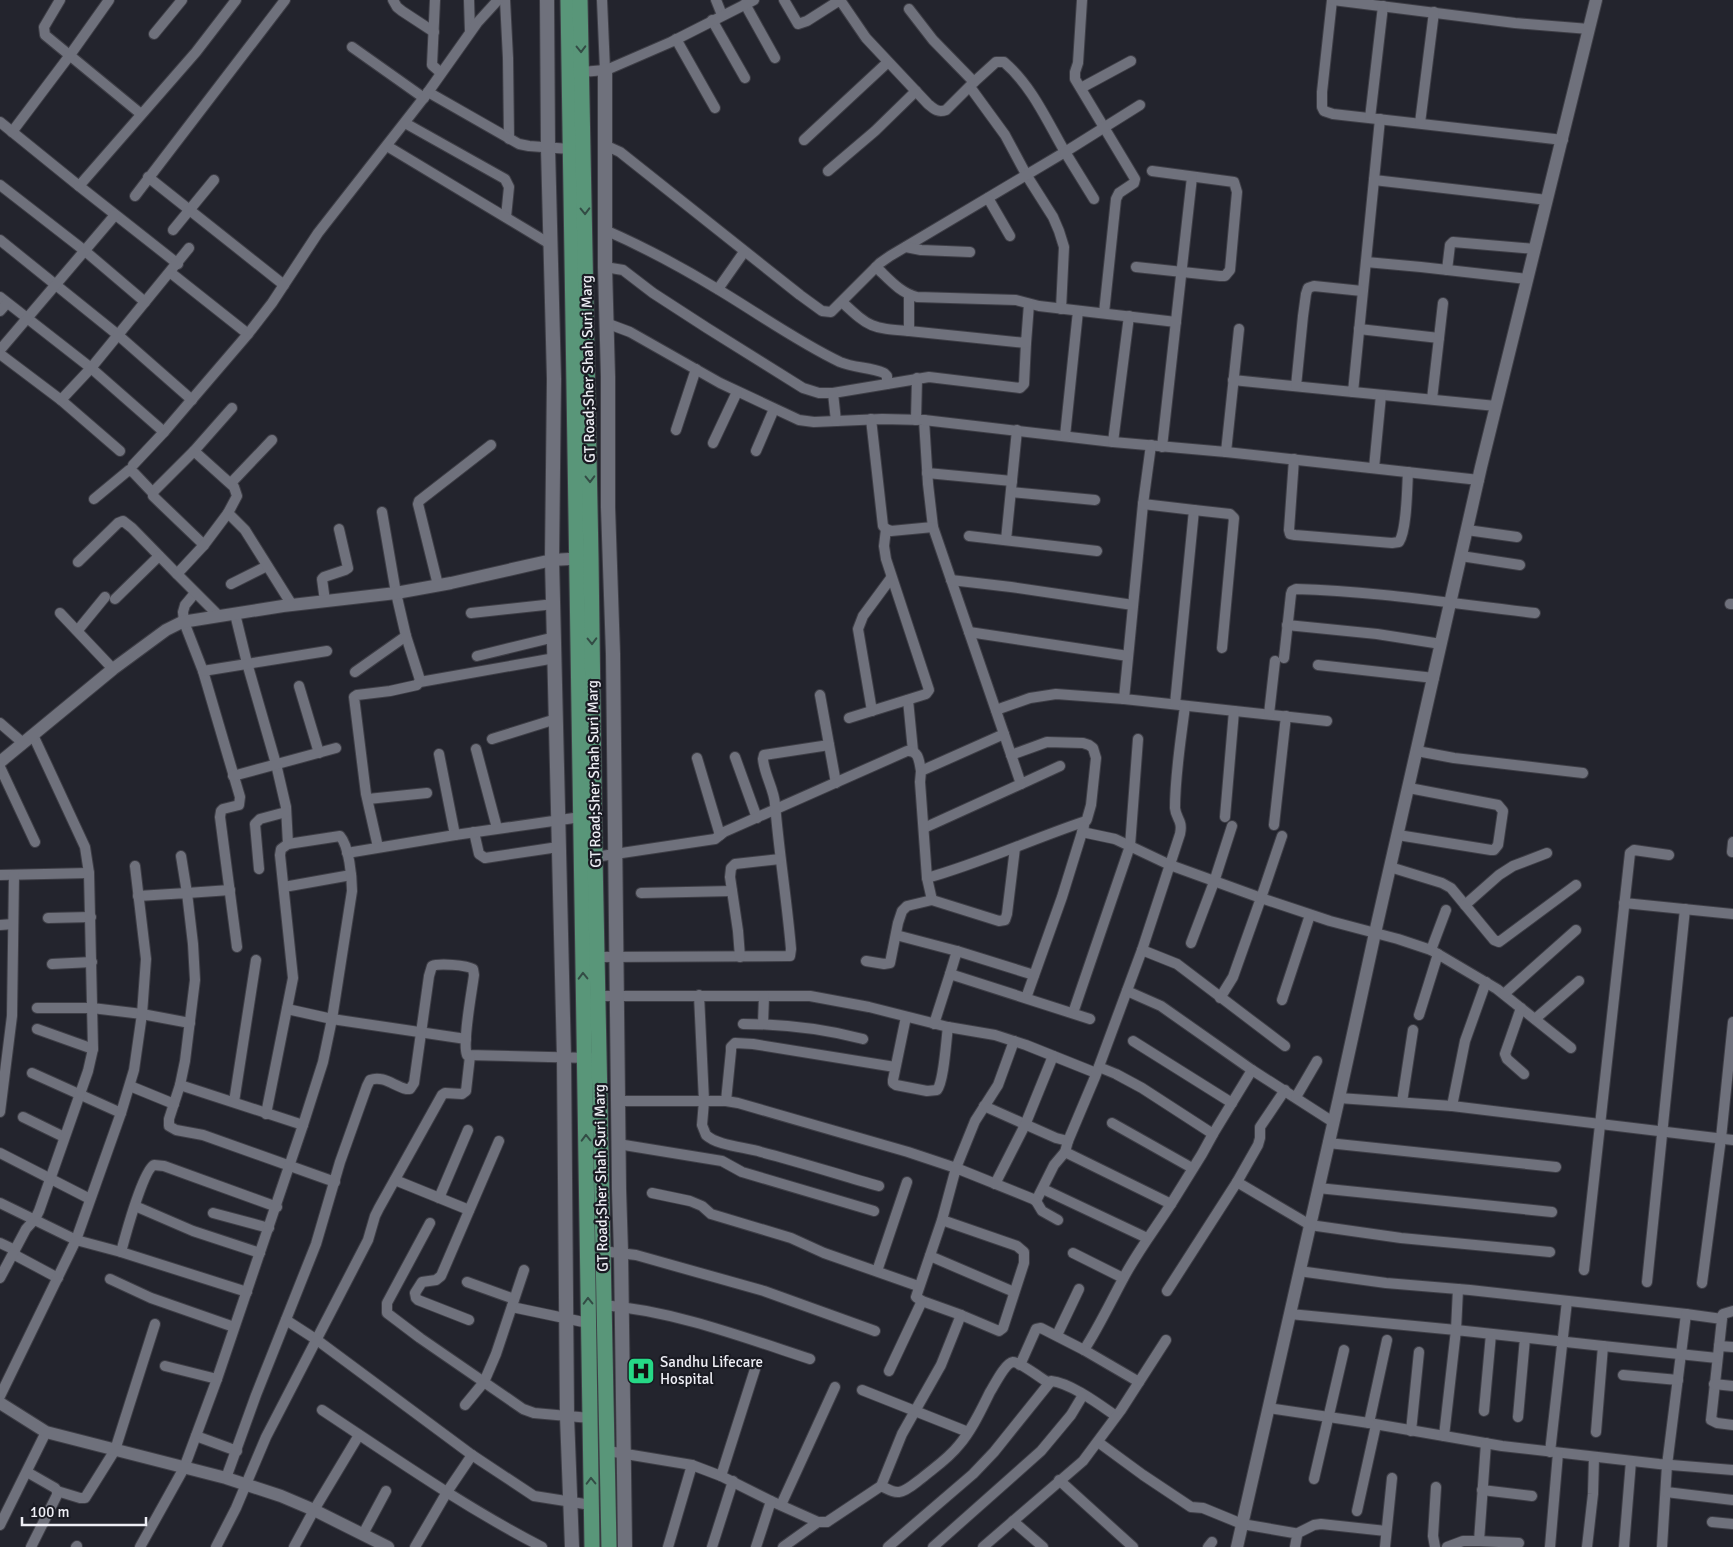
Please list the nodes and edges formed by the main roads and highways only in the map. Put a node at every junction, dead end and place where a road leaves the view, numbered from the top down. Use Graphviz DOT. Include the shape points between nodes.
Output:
graph roads {
  1 [pos="547,0"];
  2 [pos="568,0"];
  3 [pos="580,0"];
  4 [pos="605,70"];
  5 [pos="584,558"];
  6 [pos="592,1058"];
  7 [pos="615,1452"];
  8 [pos="572,1547"];
  9 [pos="592,1547"];
  10 [pos="609,1547"];
  11 [pos="625,1547"];
  1 -- 8 [label="main road" via="554,379 552,560"];
  2 -- 5 [label="main road, GT Road;Sher Shah Suri Marg"];
  3 -- 5 [label="main road, GT Road;Sher Shah Suri Marg, one-way"];
  4 -- 7 [label="main road" via="608,507 621,1252"];
  6 -- 5 [label="main road, GT Road;Sher Shah Suri Marg, one-way" via="581,817"];
  5 -- 6 [label="main road, GT Road;Sher Shah Suri Marg, one-way" via="598,957"];
  6 -- 7 [label="main road, GT Road;Sher Shah Suri Marg" via="603,1305"];
  9 -- 6 [label="main road, GT Road;Sher Shah Suri Marg, one-way" via="588,1323"];
  7 -- 10 [label="main road, GT Road;Sher Shah Suri Marg"];
  7 -- 11 [label="main road"];
}
